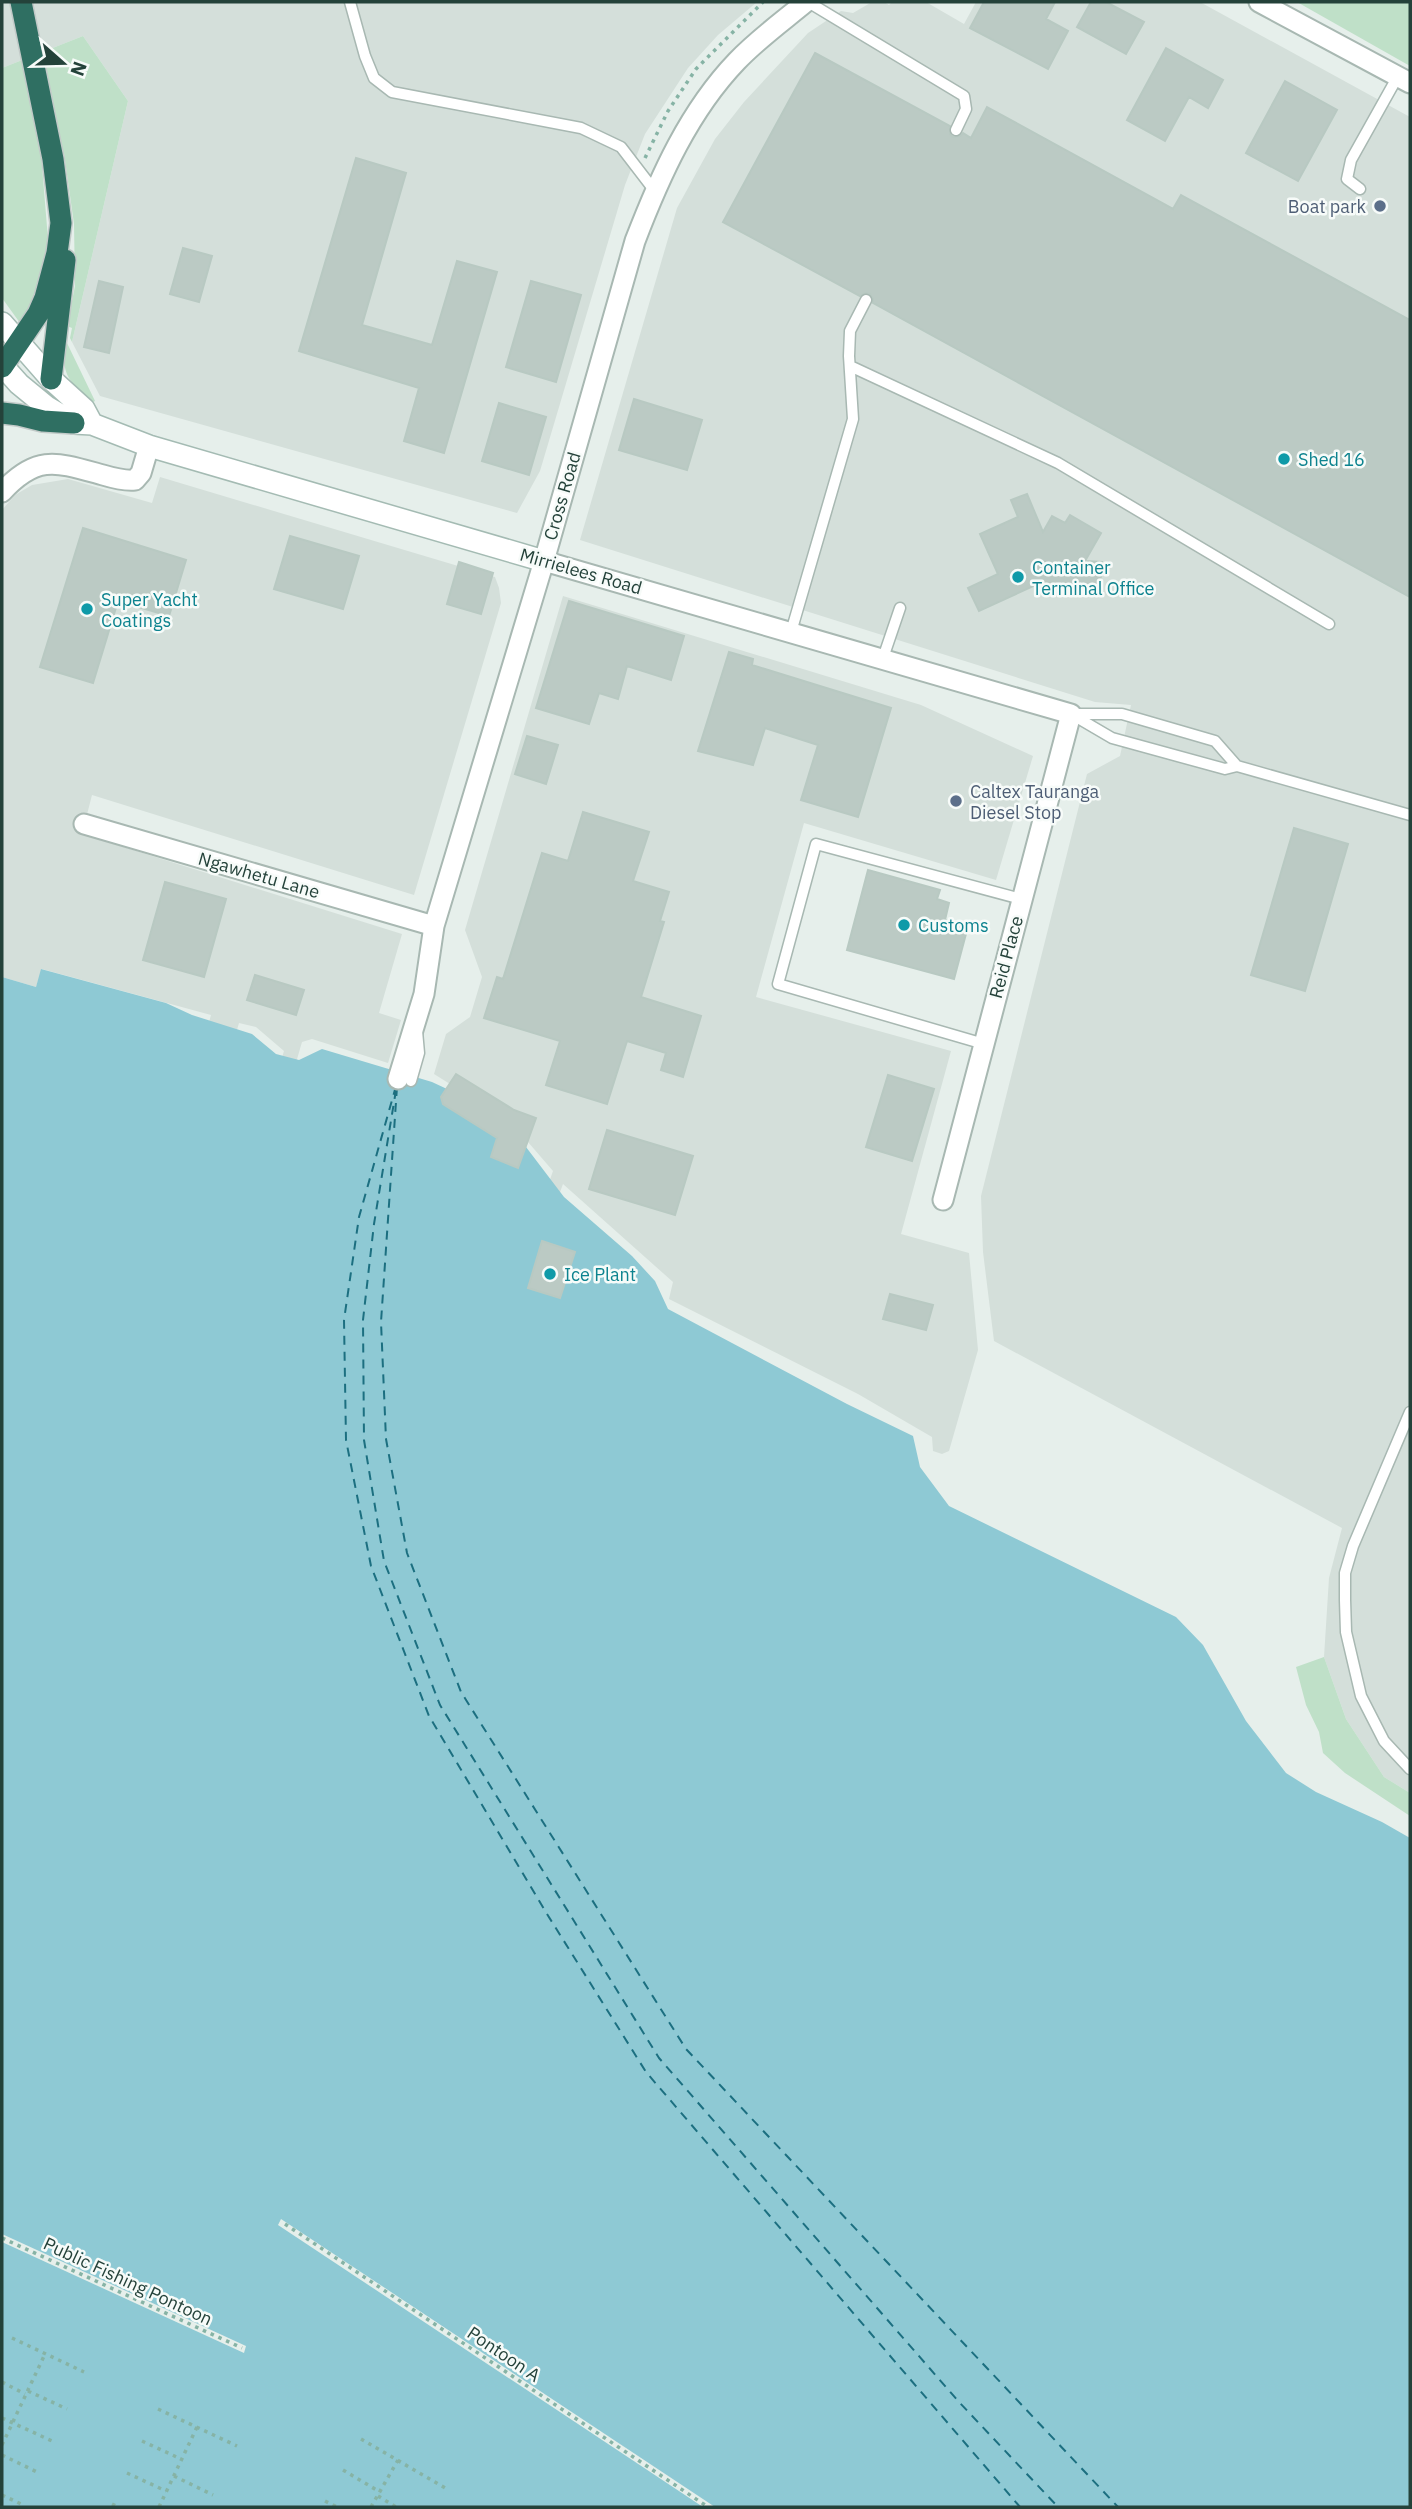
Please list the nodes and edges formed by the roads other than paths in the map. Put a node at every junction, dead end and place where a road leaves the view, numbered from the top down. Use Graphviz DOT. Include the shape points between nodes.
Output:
graph roads {
  1 [pos="21,2"];
  2 [pos="350,2"];
  3 [pos="807,2"];
  4 [pos="1259,2"];
  5 [pos="1404,80"];
  6 [pos="956,130"];
  7 [pos="1360,189"];
  8 [pos="654,190"];
  9 [pos="61,223"];
  10 [pos="866,300"];
  11 [pos="2,323"];
  12 [pos="19,342"];
  13 [pos="2,366"];
  14 [pos="850,366"];
  15 [pos="51,379"];
  16 [pos="2,413"];
  17 [pos="83,424"];
  18 [pos="149,446"];
  19 [pos="2,492"];
  20 [pos="544,561"];
  21 [pos="900,608"];
  22 [pos="1329,624"];
  23 [pos="791,632"];
  24 [pos="883,658"];
  25 [pos="1072,714"];
  26 [pos="1237,766"];
  27 [pos="1410,815"];
  28 [pos="84,824"];
  29 [pos="1021,899"];
  30 [pos="434,926"];
  31 [pos="984,1044"];
  32 [pos="405,1080"];
  33 [pos="943,1200"];
  34 [pos="1410,1412"];
  35 [pos="1410,1769"];
  1 -- 9 [label="highway" via="53,159"];
  2 -- 8 [label="lane" via="374,78 392,92 581,128 621,147"];
  3 -- 6 [label="lane" via="964,96 965,109"];
  3 -- 8 [label="street, Cross Road" via="737,61 707,97"];
  4 -- 5 [label="street"];
  5 -- 7 [label="lane" via="1351,160 1348,179"];
  8 -- 20 [label="street, Cross Road" via="635,241"];
  9 -- 12 [label="highway" via="45,298"];
  9 -- 15 [label="highway" via="66,269"];
  10 -- 14 [label="lane" via="850,331"];
  11 -- 12 [label="main road"];
  12 -- 13 [label="highway"];
  12 -- 15 [label="main road"];
  13 -- 17 [label="main road, Mirrielees Road" via="47,407"];
  14 -- 22 [label="lane" via="1058,463"];
  14 -- 23 [label="lane" via="853,419"];
  15 -- 17 [label="main road" via="84,409"];
  16 -- 17 [label="highway"];
  17 -- 18 [label="main road, Mirrielees Road"];
  18 -- 19 [label="street" via="135,480 57,463 33,467"];
  18 -- 20 [label="main road, Mirrielees Road"];
  20 -- 23 [label="street, Mirrielees Road"];
  20 -- 30 [label="street, Cross Road"];
  21 -- 24 [label="lane"];
  23 -- 24 [label="street, Mirrielees Road"];
  24 -- 25 [label="street, Mirrielees Road"];
  25 -- 26 [label="lane" via="1112,738 1225,769"];
  25 -- 26 [label="lane" via="1122,714 1216,741"];
  25 -- 29 [label="street, Reid Place"];
  26 -- 27 [label="lane"];
  28 -- 30 [label="street, Ngawhetu Lane"];
  29 -- 31 [label="street, Reid Place"];
  29 -- 31 [label="lane" via="816,844 778,984"];
  30 -- 32 [label="street, Cross Road"];
  31 -- 33 [label="street, Reid Place"];
  34 -- 35 [label="lane" via="1353,1546 1345,1573 1345,1600 1346,1632 1361,1696 1384,1741"];
}
